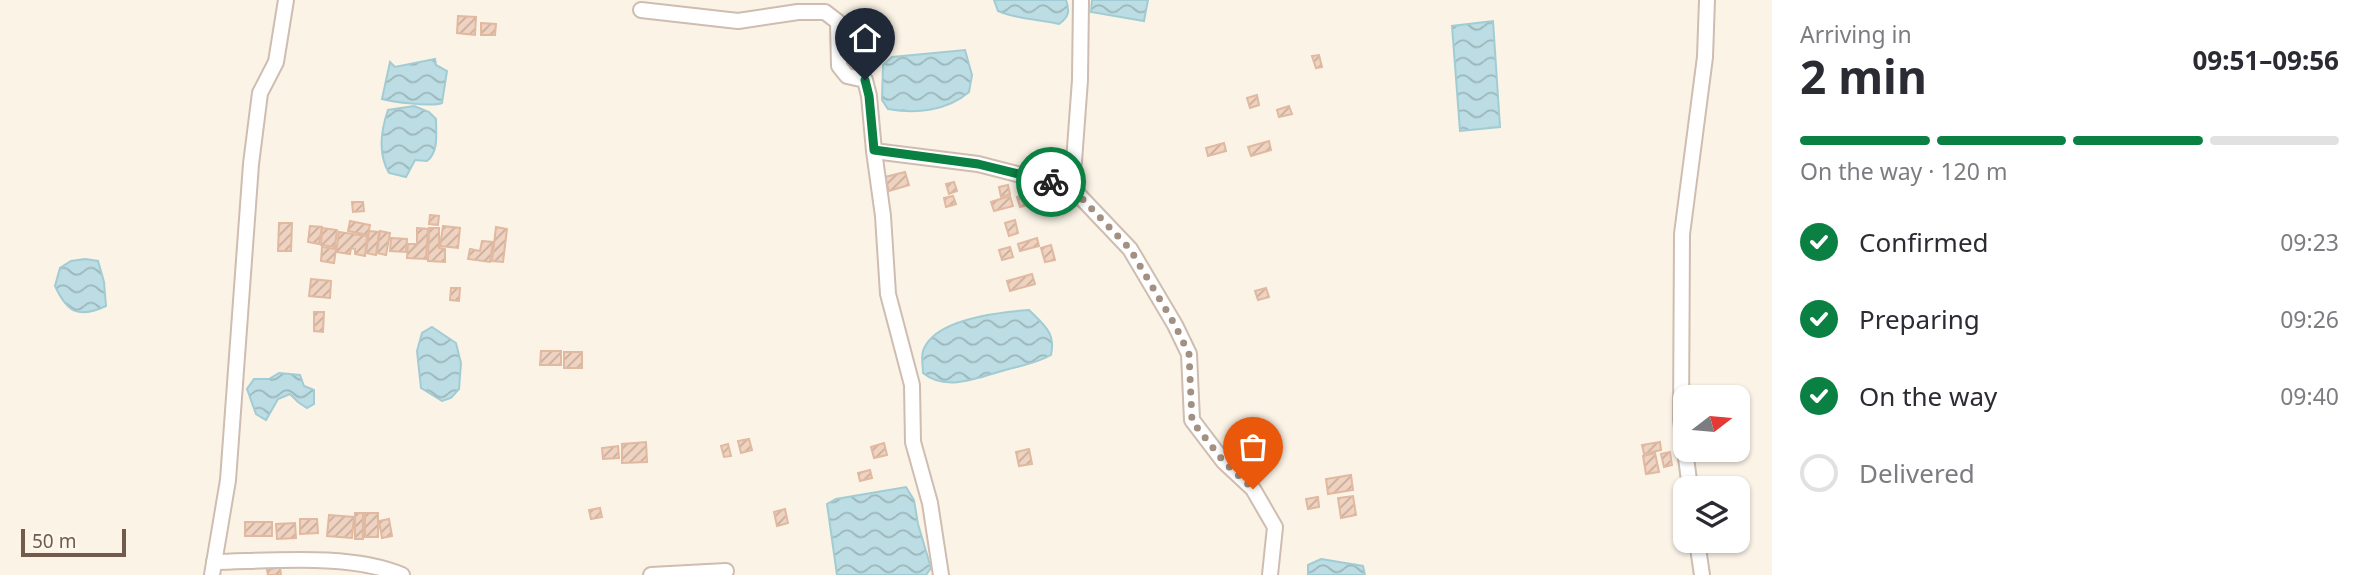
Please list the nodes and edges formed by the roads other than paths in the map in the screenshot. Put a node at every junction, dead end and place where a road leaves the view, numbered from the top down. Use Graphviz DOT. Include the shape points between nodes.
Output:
graph roads {
  1 [pos="286,0"];
  2 [pos="1081,0"];
  3 [pos="1707,0"];
  4 [pos="641,10"];
  5 [pos="874,150"];
  6 [pos="1072,188"];
  7 [pos="1688,476"];
  8 [pos="1699,553"];
  9 [pos="213,568"];
  10 [pos="726,571"];
  11 [pos="402,575"];
  12 [pos="651,575"];
  13 [pos="941,575"];
  14 [pos="1270,575"];
  15 [pos="1702,575"];
  1 -- 9 [label="street" via="276,62 260,93 228,480"];
  2 -- 6 [label="street"];
  3 -- 7 [label="street" via="1705,57 1682,234 1681,420"];
  4 -- 5 [label="street" via="738,21 825,12 838,22 839,66 847,76 865,80"];
  5 -- 6 [label="street" via="978,164"];
  5 -- 13 [label="street" via="888,294 912,384 913,442 930,503"];
  6 -- 14 [label="street" via="1130,249 1175,325 1189,354 1192,421 1224,462 1253,489 1275,527"];
  8 -- 15 [label="street"];
  9 -- 11 [label="street" via="291,560 369,564"];
  10 -- 12 [label="street"];
}
